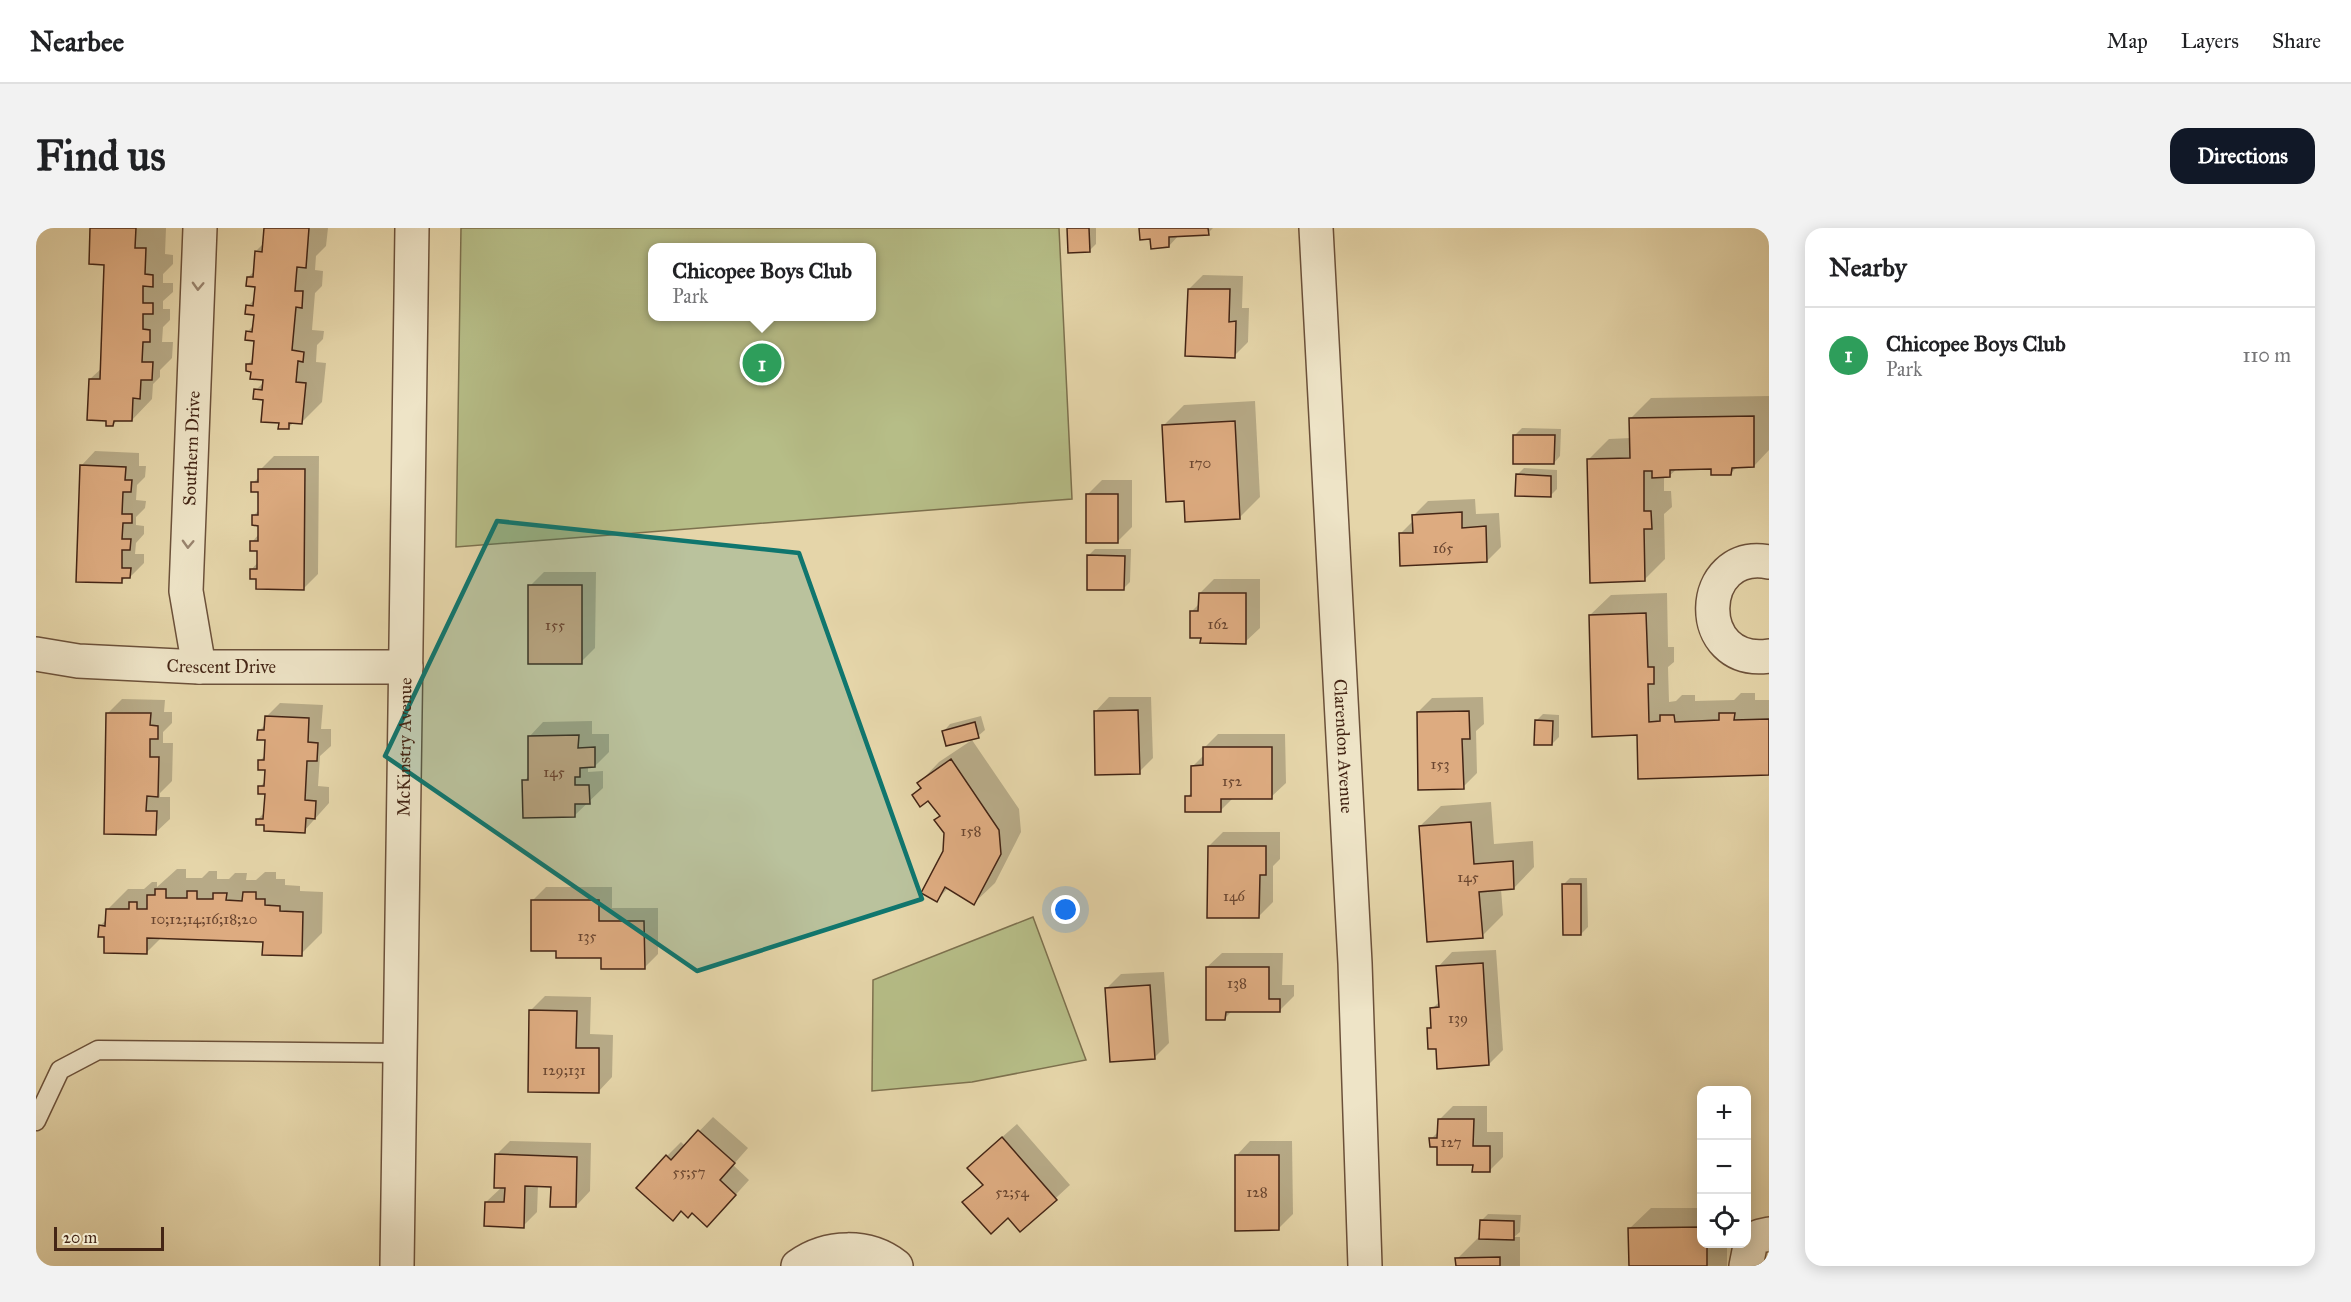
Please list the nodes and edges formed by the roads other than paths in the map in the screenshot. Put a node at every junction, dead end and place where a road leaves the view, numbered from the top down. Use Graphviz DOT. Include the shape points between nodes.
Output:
graph roads {
  1 [pos="200,228"];
  2 [pos="412,228"];
  3 [pos="1316,228"];
  4 [pos="1769,562"];
  5 [pos="36,654"];
  6 [pos="1769,656"];
  7 [pos="200,667"];
  8 [pos="406,667"];
  9 [pos="400,1053"];
  10 [pos="36,1122"];
  11 [pos="397,1266"];
  12 [pos="798,1266"];
  13 [pos="896,1266"];
  14 [pos="1365,1266"];
  1 -- 7 [label="street, Southern Drive, one-way" via="186,591"];
  2 -- 8 [label="street, McKinstry Avenue"];
  3 -- 14 [label="street, Clarendon Avenue" via="1355,963"];
  4 -- 6 [label="street" via="1751,561 1730,571 1716,589 1712,610 1717,633 1733,649 1749,656"];
  5 -- 7 [label="street, Crescent Drive" via="78,661"];
  7 -- 8 [label="street, Crescent Drive"];
  8 -- 9 [label="street, McKinstry Avenue"];
  9 -- 10 [label="lane" via="98,1050 60,1070"];
  9 -- 11 [label="street, McKinstry Avenue"];
  12 -- 13 [label="street" via="825,1253 848,1249 870,1253"];
}
